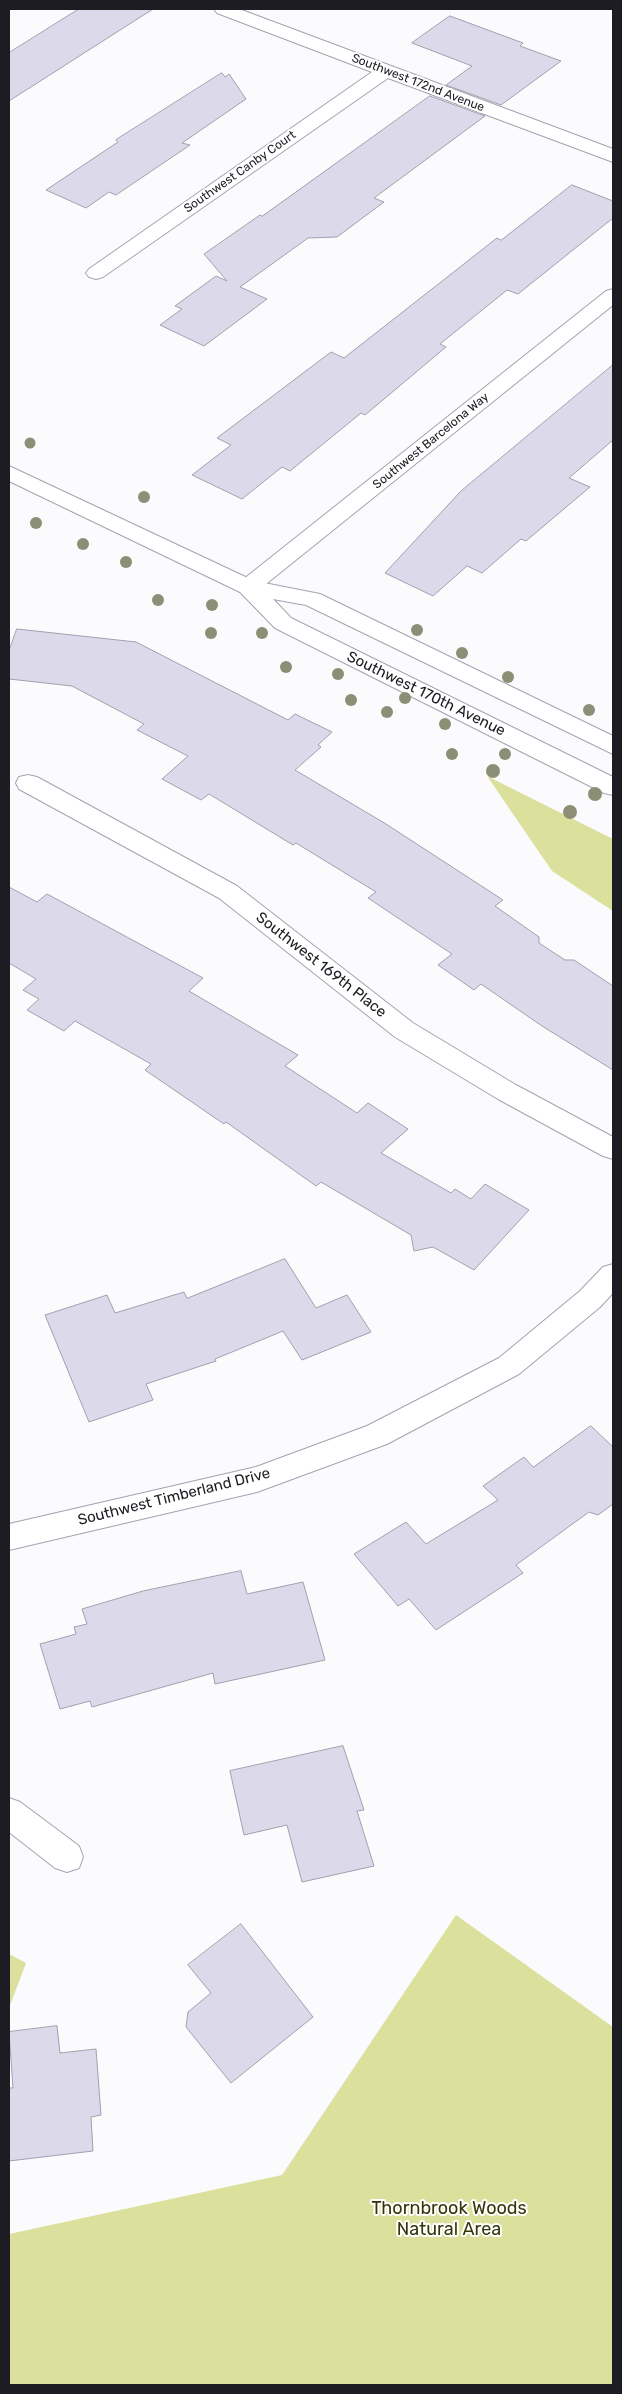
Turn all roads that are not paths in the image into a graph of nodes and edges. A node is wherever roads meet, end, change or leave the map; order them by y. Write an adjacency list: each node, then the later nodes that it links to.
1 (223, 9): 2 (street, Southwest 172nd Avenue)
2 (384, 71): 3 (street, Southwest 172nd Avenue); 4 (street, Southwest Canby Court)
3 (613, 156)
4 (96, 272)
5 (613, 295): 7 (street, Southwest Barcelona Way)
6 (9, 473): 7 (street, Southwest 170th Avenue)
7 (248, 587): 8 (street, Southwest 170th Avenue); 10 (street, Southwest 170th Avenue)
8 (613, 746)
9 (28, 783): 11 (street, Southwest 169th Place)
10 (613, 787)
11 (613, 1149)
12 (613, 1275): 13 (street, Southwest Timberland Drive)
13 (9, 1537)
14 (9, 1813): 15 (street)
15 (67, 1857)

